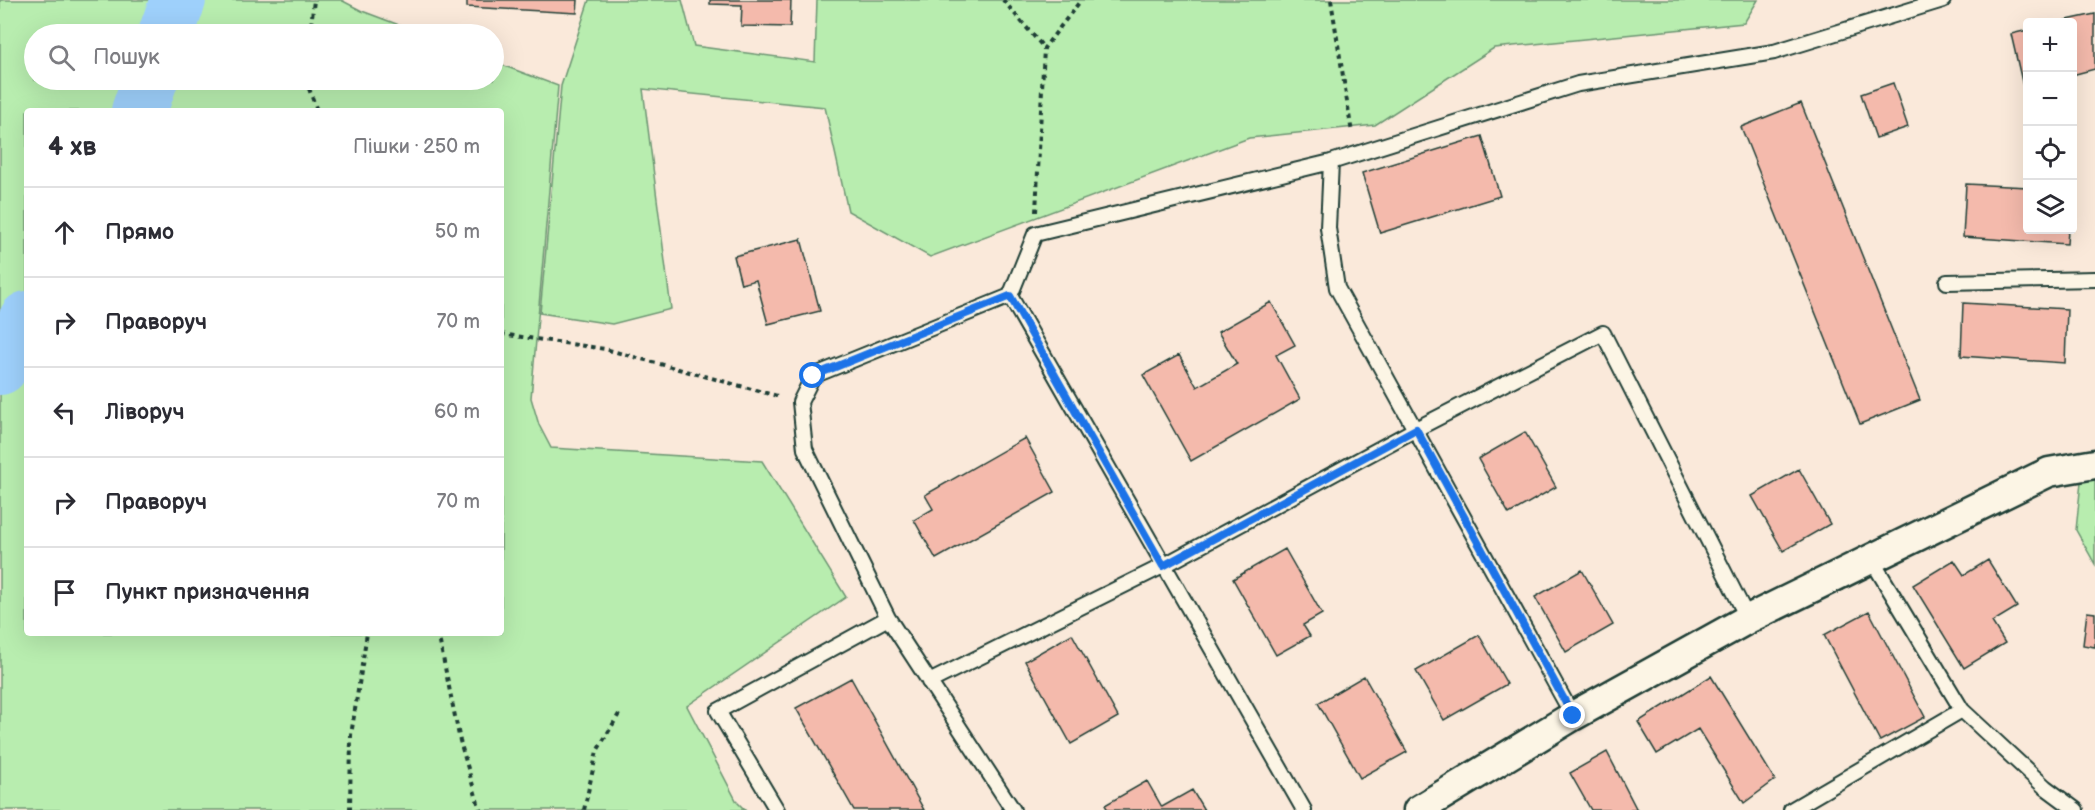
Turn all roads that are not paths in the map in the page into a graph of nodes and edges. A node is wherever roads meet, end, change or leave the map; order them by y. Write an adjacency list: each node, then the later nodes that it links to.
1 (1943, 0): 2 (lane)
2 (1331, 162): 5 (lane); 6 (lane)
3 (2095, 279): 4 (lane)
4 (1947, 282)
5 (1010, 296): 9 (lane); 10 (lane)
6 (1416, 429): 9 (lane); 11 (lane); 14 (lane)
7 (2095, 464): 8 (street)
8 (1870, 557): 11 (street); 13 (lane)
9 (1163, 566): 12 (lane); 17 (lane)
10 (888, 618): 12 (lane); 15 (lane)
11 (1748, 619): 14 (street)
12 (929, 682): 16 (lane)
13 (1962, 710): 19 (lane); 20 (lane)
14 (1573, 716): 18 (street)
15 (777, 810)
16 (1013, 810)
17 (1304, 810)
18 (1418, 810)
19 (1791, 810)
20 (2076, 810)

